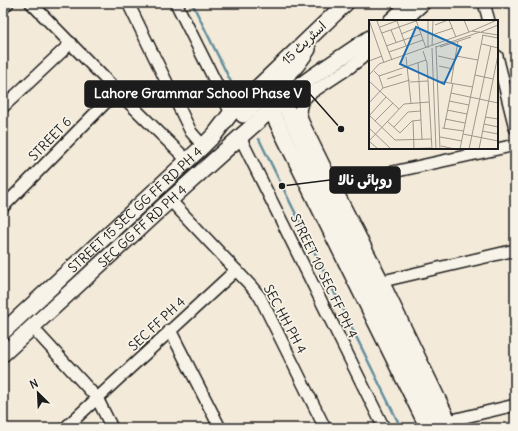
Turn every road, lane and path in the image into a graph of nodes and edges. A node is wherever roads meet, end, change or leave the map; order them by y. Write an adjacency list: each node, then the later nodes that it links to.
1 (8, 3): 9 (street)
2 (31, 3): 15 (street)
3 (128, 3): 28 (street)
4 (176, 3): 23 (street)
5 (346, 3): 13 (main road, اسٹریٹ 15)
6 (411, 3): 10 (main road)
7 (425, 3): 11 (street)
8 (484, 3): 12 (street)
9 (3, 8)
10 (392, 20)
11 (406, 20)
12 (488, 20)
13 (322, 27): 18 (main road, اسٹریٹ 15); 20 (main road)
14 (369, 39): 20 (main road, SEC GG FF RD PH 4)
15 (71, 43): 19 (street); 22 (street)
16 (369, 53): 32 (street)
17 (498, 59): 21 (street)
18 (262, 84): 23 (main road, STREET 15 SEC GG FF RD PH 4)
19 (117, 91): 31 (street); 34 (street, STREET 6)
20 (275, 103): 25 (main road); 26 (main road, SEC GG FF RD PH 4); 38 (main road); 45 (main road)
21 (512, 103): 24 (street)
22 (3, 107)
23 (231, 113): 25 (main road, STREET 15 SEC GG FF RD PH 4)
24 (515, 128)
25 (215, 134): 28 (main road, STREET 15 SEC GG FF RD PH 4)
26 (240, 137): 33 (main road, SEC GG FF RD PH 4); 50 (street, STREET 10 SEC FF PH 4)
27 (515, 145): 30 (street)
28 (203, 146): 31 (main road, STREET 15 SEC GG FF RD PH 4)
29 (497, 149): 32 (street)
30 (498, 149)
31 (188, 161): 41 (main road, STREET 15 SEC GG FF RD PH 4)
32 (334, 185): 37 (street)
33 (170, 200): 36 (street, SEC HH PH 4); 39 (main road, SEC GG FF RD PH 4)
34 (3, 207)
35 (515, 250): 37 (street)
36 (236, 270): 40 (street, SEC FF PH 4); 49 (street, SEC HH PH 4)
37 (383, 281): 38 (street)
38 (390, 308): 45 (main road)
39 (32, 327): 42 (main road, SEC GG FF RD PH 4); 43 (street)
40 (170, 330): 43 (street, SEC FF PH 4); 48 (street)
41 (3, 332)
42 (3, 354)
43 (97, 398): 46 (street, SEC FF PH 4); 47 (street)
44 (515, 405): 45 (street)
45 (440, 425)
46 (65, 428)
47 (112, 428)
48 (220, 428)
49 (325, 428)
50 (384, 428)

